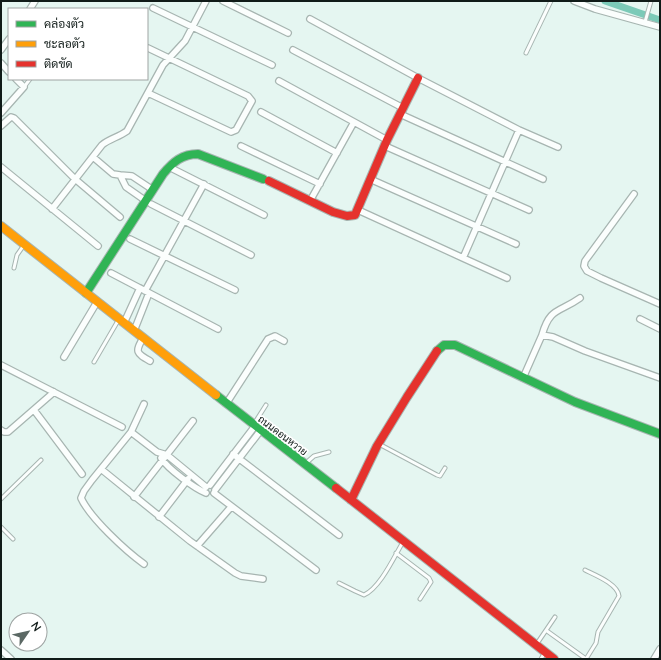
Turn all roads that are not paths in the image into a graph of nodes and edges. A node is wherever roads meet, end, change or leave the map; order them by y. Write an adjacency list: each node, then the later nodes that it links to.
1 (206, 1): 9 (street)
2 (223, 1): 11 (street)
3 (551, 1): 16 (lane)
4 (574, 1): 8 (street)
5 (651, 1): 8 (lane)
6 (153, 8): 9 (street)
7 (310, 19): 21 (street)
8 (646, 20): 10 (street)
9 (193, 27): 17 (street); 19 (street)
10 (660, 27)
11 (288, 33)
12 (8, 40): 14 (street)
13 (148, 48): 17 (street)
14 (1, 50)
15 (293, 50): 27 (street)
16 (526, 53)
17 (169, 59): 26 (street); 26 (street)
18 (1, 63): 20 (street)
19 (272, 65)
20 (8, 71)
21 (418, 78): 27 (street); 32 (street)
22 (17, 80): 25 (street)
23 (29, 80): 25 (lane)
24 (279, 81): 30 (street)
25 (24, 87): 29 (street)
26 (148, 93): 37 (street)
27 (402, 111): 33 (street); 38 (street)
28 (261, 112): 36 (street)
29 (1, 113)
30 (354, 122): 33 (street); 36 (street)
31 (1, 126): 42 (street)
32 (519, 130): 35 (street); 38 (street)
33 (386, 143): 43 (street); 48 (street)
34 (241, 146): 46 (street)
35 (558, 147)
36 (337, 153): 46 (street)
37 (93, 157): 41 (street); 42 (street)
38 (505, 162): 44 (street); 48 (street)
39 (1, 167): 52 (street)
40 (173, 169): 45 (street)
41 (120, 175): 47 (street); 51 (street)
42 (75, 179): 52 (street); 56 (street)
43 (370, 179): 53 (street); 59 (street)
44 (543, 179)
45 (204, 184): 55 (street); 57 (street)
46 (320, 184): 50 (street)
47 (153, 190): 50 (street); 51 (street)
48 (491, 194): 54 (street); 59 (street)
49 (634, 194): 75 (street)
50 (310, 201): 53 (street)
51 (148, 203): 57 (street); 72 (street)
52 (52, 209): 63 (street)
53 (358, 210): 66 (street)
54 (529, 210)
55 (264, 215)
56 (120, 217)
57 (183, 220): 64 (street); 65 (street)
58 (1, 226): 62 (street, ถนนดอนหวาย)
59 (477, 226): 61 (street); 66 (street)
60 (130, 239): 65 (street)
61 (516, 244)
62 (24, 245): 67 (lane); 72 (street, ถนนดอนหวาย)
63 (98, 246)
64 (251, 255)
65 (164, 256): 70 (street); 71 (street)
66 (463, 258): 69 (street)
67 (14, 268)
68 (111, 273): 71 (street)
69 (507, 278)
70 (235, 290)
71 (145, 291): 77 (street); 78 (street); 80 (street)
72 (86, 293): 74 (street, ถนนดอนหวาย)
73 (580, 298): 81 (street)
74 (97, 302): 77 (street, ถนนดอนหวาย); 84 (street)
75 (660, 304)
76 (640, 319): 79 (street)
77 (122, 321): 80 (street, ถนนดอนหวาย); 86 (lane)
78 (218, 329)
79 (660, 329)
80 (134, 331): 82 (street, ถนนดอนหวาย)
81 (542, 335): 88 (street); 89 (street)
82 (143, 338): 85 (street); 92 (street, ถนนดอนหวาย)
83 (284, 341): 92 (street)
84 (64, 357)
85 (150, 361)
86 (94, 362)
87 (1, 365): 90 (street)
88 (523, 378): 100 (street); 101 (street)
89 (660, 378)
90 (54, 392): 94 (street); 96 (street)
91 (144, 404): 99 (street)
92 (226, 404): 97 (street, ถนนดอนหวาย)
93 (266, 405): 97 (lane)
94 (34, 410): 98 (street); 112 (street)
95 (193, 421): 105 (street)
96 (122, 427)
97 (257, 427): 104 (street); 106 (street); 109 (street, ถนนดอนหวาย)
98 (1, 430)
99 (131, 432): 102 (street); 111 (street)
100 (660, 434)
101 (379, 444): 110 (lane); 118 (street)
102 (157, 452): 105 (street); 108 (street)
103 (329, 452): 109 (lane)
104 (234, 454): 106 (street); 115 (street)
105 (167, 456): 108 (street); 113 (street)
106 (239, 459): 115 (street); 122 (street)
107 (41, 460): 117 (lane)
108 (163, 461): 114 (street); 116 (street)
109 (305, 464): 118 (street, ถนนดอนหวาย)
110 (445, 468)
111 (101, 470): 116 (street); 127 (street)
112 (82, 474)
113 (191, 475): 114 (street); 115 (street)
114 (186, 481): 115 (street); 120 (street)
115 (210, 490): 119 (street)
116 (134, 497): 120 (street)
117 (1, 499)
118 (351, 500): 124 (street, ถนนดอนหวาย)
119 (231, 507): 125 (street); 128 (street)
120 (159, 517): 125 (street)
121 (1, 527): 123 (lane)
122 (339, 535)
123 (13, 539)
124 (403, 542): 126 (lane); 135 (street, ถนนดอนหวาย)
125 (197, 546): 130 (street)
126 (396, 553): 131 (lane); 132 (lane)
127 (144, 564)
128 (316, 570)
129 (585, 570): 141 (lane)
130 (263, 579)
131 (339, 583)
132 (420, 599)
133 (555, 617): 134 (lane)
134 (547, 631): 135 (lane); 141 (lane)
135 (536, 645): 138 (street, ถนนดอนหวาย)
136 (660, 649): 142 (street)
137 (1, 650): 139 (street)
138 (543, 656): 140 (street, ถนนดอนหวาย)
139 (11, 659)
140 (554, 659)
141 (586, 659)
142 (654, 659)

